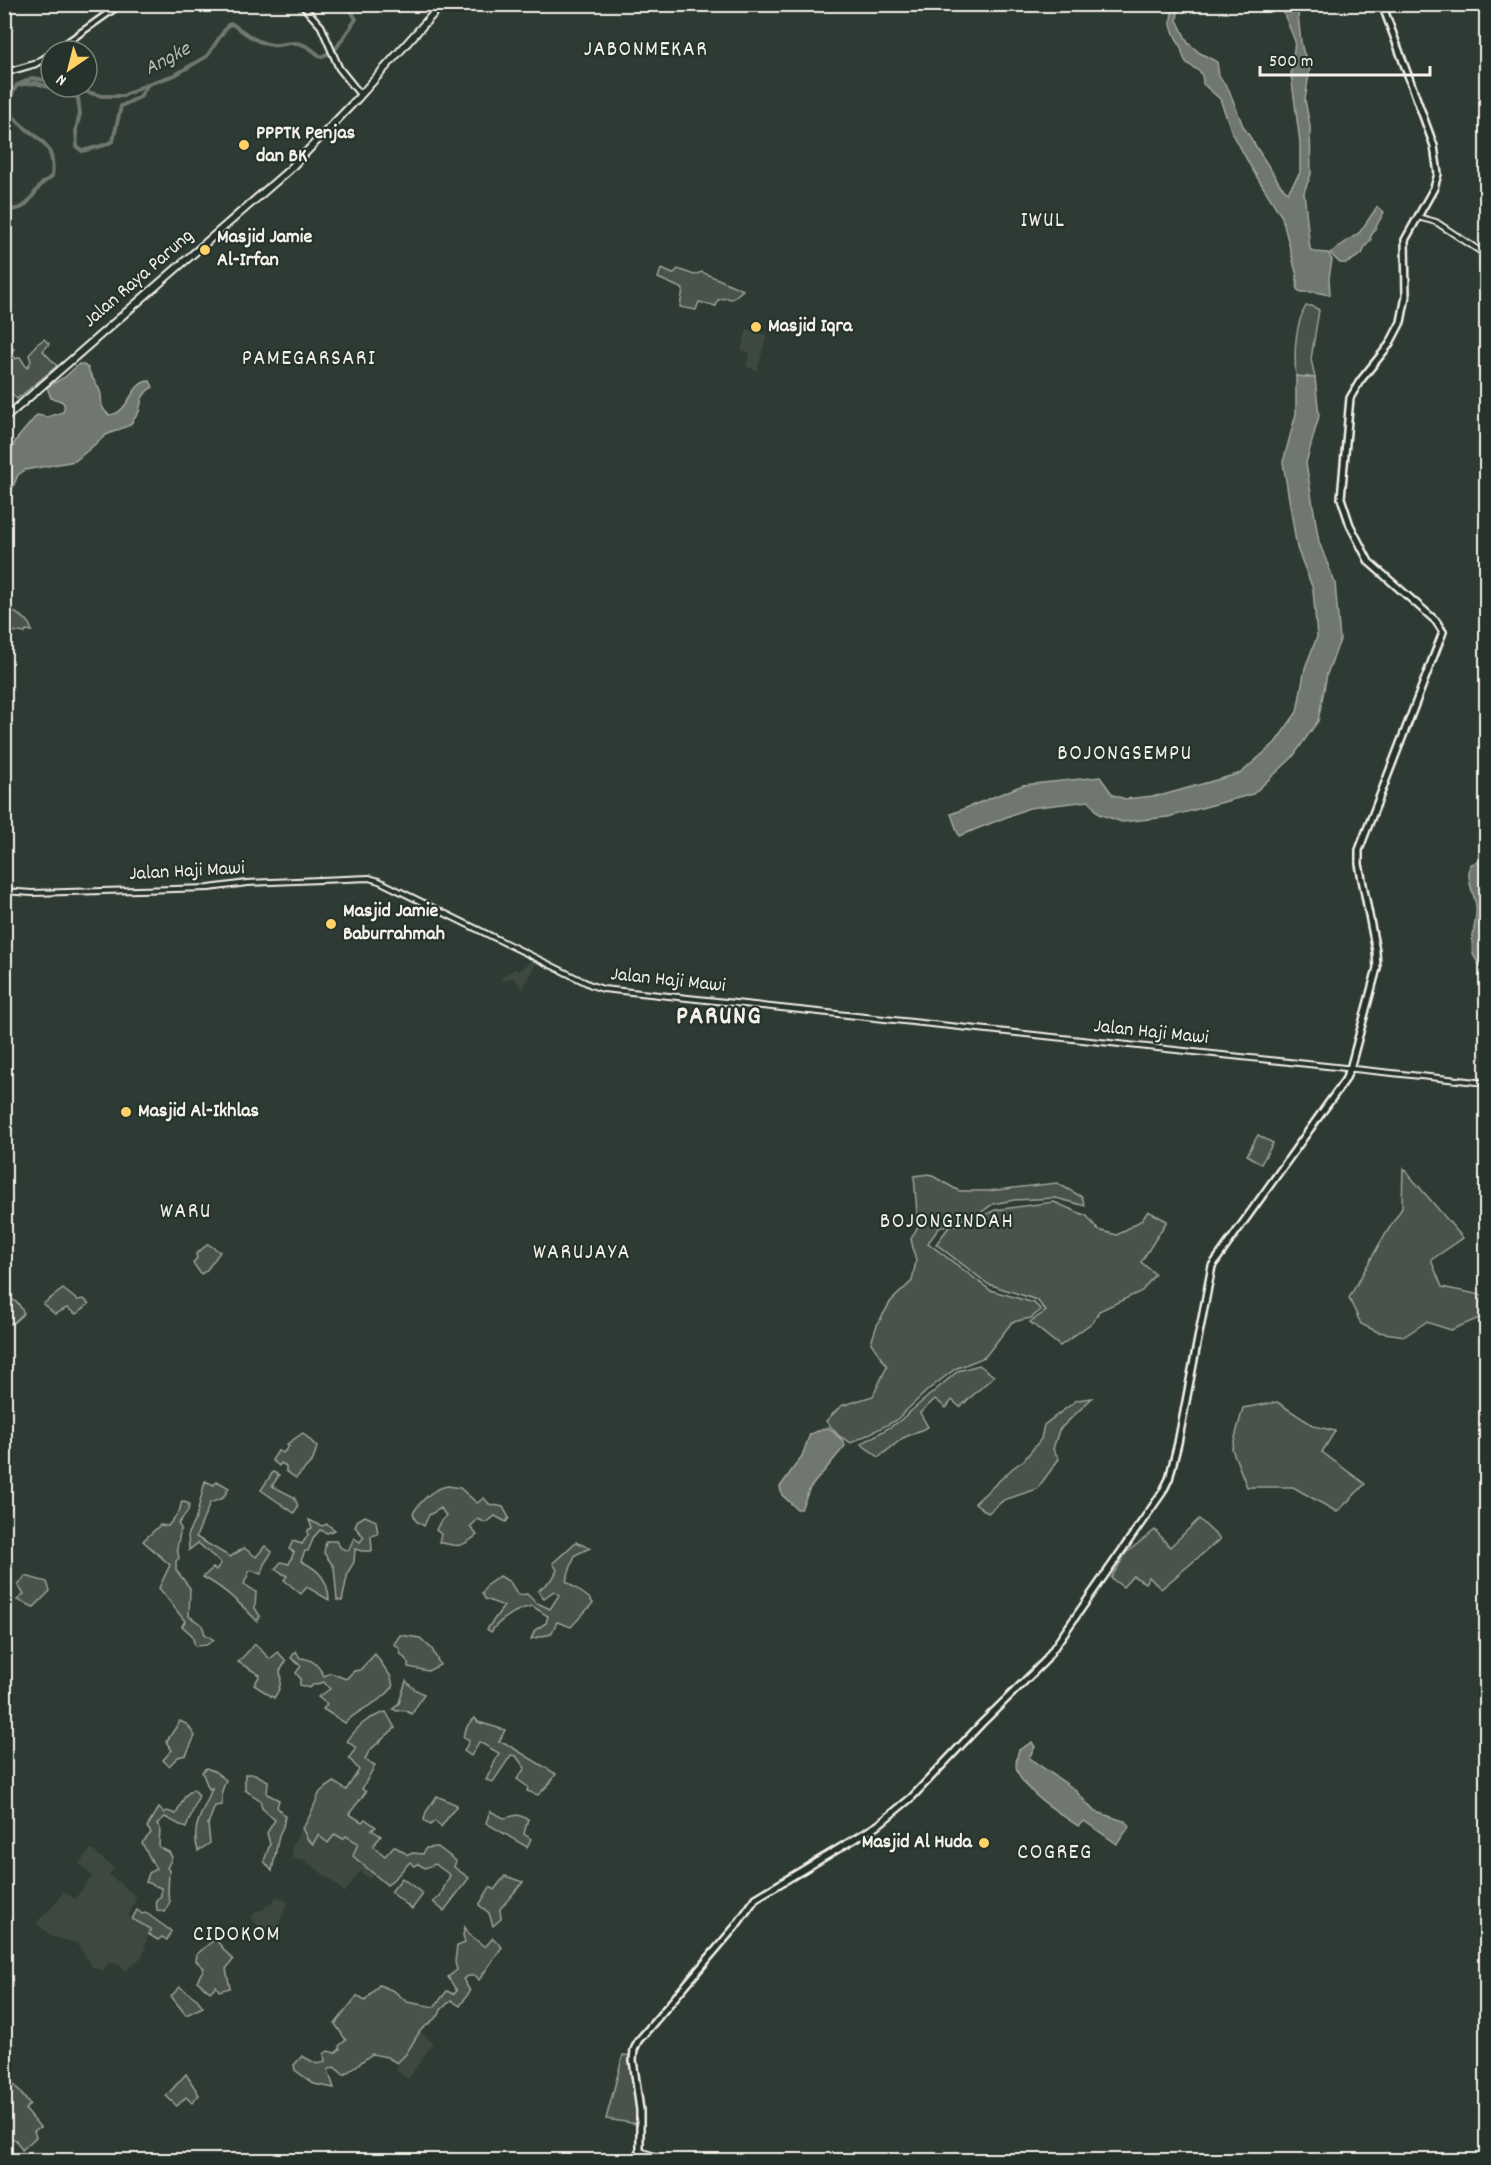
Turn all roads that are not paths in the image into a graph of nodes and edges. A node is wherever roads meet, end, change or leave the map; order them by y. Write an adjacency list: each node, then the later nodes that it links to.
1 (121, 4): 7 (main road)
2 (225, 4): 3 (main road)
3 (234, 4)
4 (301, 4): 10 (main road)
5 (441, 4): 10 (highway, Jalan Raya Parung); 11 (highway, Jalan Raya Parung)
6 (1382, 4): 12 (main road)
7 (72, 39)
8 (39, 62): 9 (main road)
9 (4, 73)
10 (359, 93): 11 (highway, Jalan Raya Parung)
11 (325, 131): 14 (highway, Jalan Raya Parung)
12 (1418, 217): 13 (street); 16 (main road)
13 (1486, 255)
14 (4, 417)
15 (4, 891): 16 (street, Jalan Haji Mawi)
16 (1350, 1069): 17 (street, Jalan Haji Mawi); 18 (main road)
17 (1486, 1083)
18 (640, 2151): 19 (main road); 20 (street)
19 (640, 2160)
20 (667, 2160)

